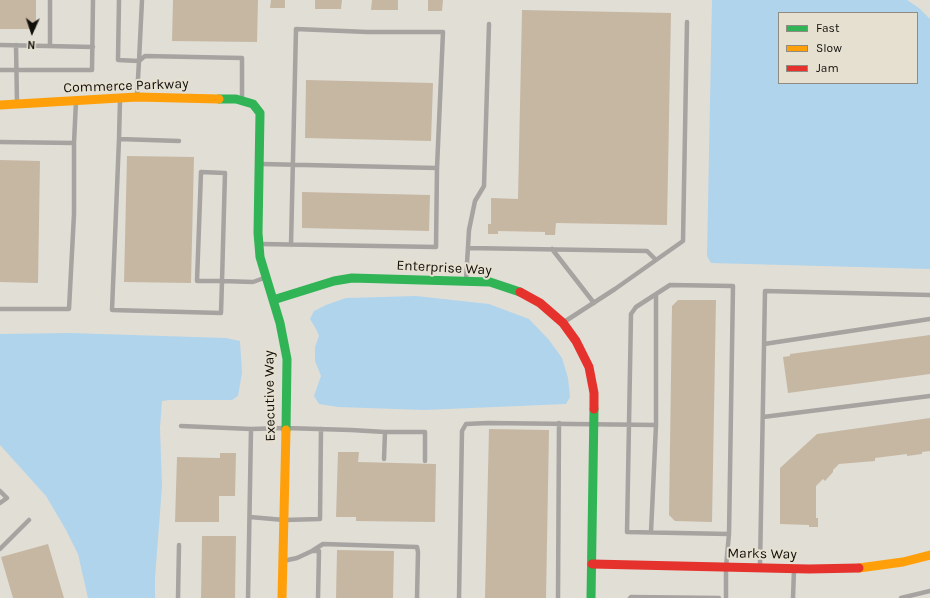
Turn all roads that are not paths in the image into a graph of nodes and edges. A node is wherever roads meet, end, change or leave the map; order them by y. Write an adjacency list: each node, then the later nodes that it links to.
1 (50, 0): 9 (lane)
2 (93, 0): 10 (lane)
3 (119, 0): 11 (lane)
4 (142, 0): 11 (lane)
5 (687, 22): 32 (lane)
6 (489, 24): 30 (lane)
7 (0, 45): 8 (lane)
8 (16, 45): 9 (lane); 13 (lane)
9 (50, 45): 10 (lane)
10 (93, 46): 13 (lane)
11 (138, 61): 15 (lane); 16 (lane)
12 (0, 70): 13 (lane)
13 (15, 70): 20 (lane)
14 (120, 98): 15 (street, Commerce Parkway); 17 (street, Commerce Parkway); 21 (lane)
15 (137, 98): 16 (street, Commerce Parkway)
16 (242, 100): 18 (street, Commerce Parkway)
17 (76, 101): 20 (street, Commerce Parkway); 24 (lane)
18 (253, 104): 25 (street, Executive Way)
19 (0, 105): 20 (street, Commerce Parkway)
20 (17, 105)
21 (119, 139): 22 (lane); 35 (lane)
22 (179, 141)
23 (0, 142): 24 (lane)
24 (74, 143): 40 (lane)
25 (259, 164): 26 (lane); 28 (street, Executive Way)
26 (292, 164): 27 (lane); 27 (lane); 29 (lane)
27 (437, 168): 29 (lane)
28 (259, 244): 29 (lane); 33 (street, Executive Way)
29 (291, 245)
30 (468, 248): 31 (lane); 34 (lane)
31 (552, 249): 32 (lane); 39 (lane)
32 (656, 260): 39 (lane)
33 (266, 278): 35 (lane); 38 (street, Executive Way)
34 (466, 280): 38 (street, Enterprise Way); 42 (street, Enterprise Way)
35 (222, 281): 35 (lane)
36 (656, 294): 48 (lane); 49 (lane); 63 (lane)
37 (930, 295): 43 (lane)
38 (273, 300): 51 (street, Executive Way)
39 (594, 303): 42 (lane)
40 (0, 309)
41 (930, 319): 43 (lane)
42 (563, 323): 47 (street, Enterprise Way)
43 (764, 344): 45 (lane)
44 (930, 396): 45 (lane)
45 (763, 417): 71 (lane)
46 (559, 423): 47 (lane); 80 (lane); 81 (lane)
47 (594, 424): 48 (lane); 69 (street, Enterprise Way)
48 (630, 425): 49 (lane); 62 (lane)
49 (656, 425): 62 (lane)
50 (181, 426): 52 (lane)
51 (285, 428): 52 (lane); 53 (lane); 61 (street, Executive Way)
52 (251, 429): 59 (lane)
53 (321, 429): 54 (lane); 61 (lane)
54 (385, 432): 55 (lane); 56 (lane)
55 (384, 459)
56 (425, 461)
57 (0, 491): 58 (lane)
58 (0, 504)
59 (250, 517): 61 (lane); 76 (lane)
60 (29, 520): 65 (lane)
61 (284, 520): 68 (street, Executive Way)
62 (652, 532): 63 (lane)
63 (729, 534): 70 (lane)
64 (179, 545): 75 (lane)
65 (0, 549)
66 (312, 551): 68 (lane); 78 (lane); 79 (lane)
67 (930, 556): 72 (street, Marks Way)
68 (283, 561): 77 (street, Executive Way)
69 (592, 564): 70 (street, Marks Way); 82 (street, Enterprise Way)
70 (726, 567): 71 (street, Marks Way); 85 (lane)
71 (760, 568): 72 (street, Marks Way)
72 (794, 569): 86 (lane)
73 (930, 591): 87 (lane)
74 (647, 597): 83 (lane); 84 (lane)
75 (178, 598)
76 (248, 598)
77 (282, 598)
78 (318, 598)
79 (417, 598)
80 (459, 598)
81 (558, 598)
82 (591, 598)
83 (630, 598)
84 (719, 598)
85 (726, 598)
86 (793, 598)
87 (901, 598)

